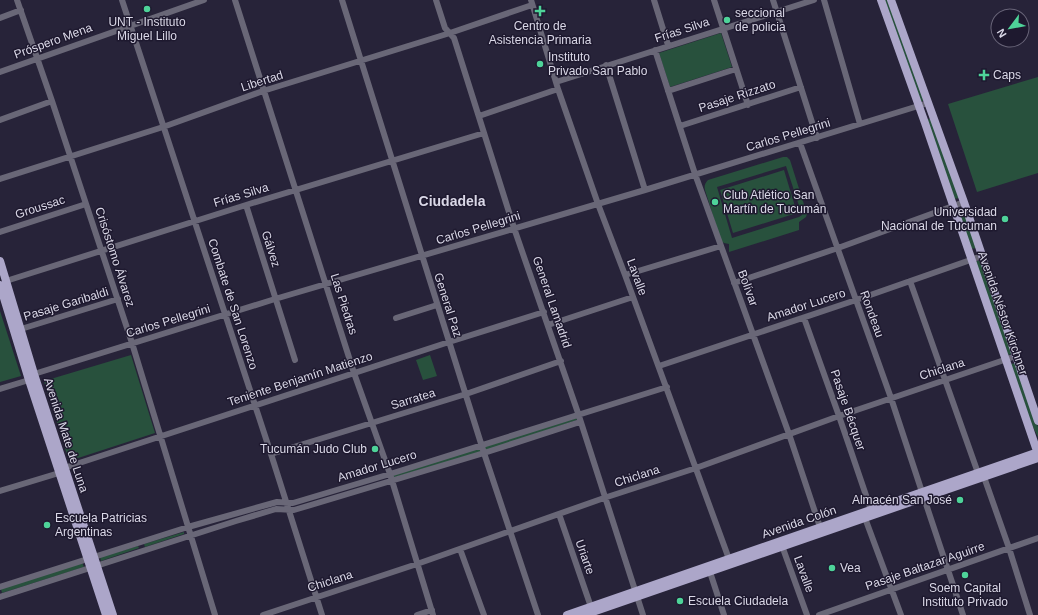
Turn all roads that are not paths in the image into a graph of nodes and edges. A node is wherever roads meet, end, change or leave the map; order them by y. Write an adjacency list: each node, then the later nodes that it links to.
1 (17, 0): 15 (street, Crisóstomo Álvarez)
2 (122, 0): 18 (street, Combate de San Lorenzo)
3 (204, 0): 18 (street, Próspero Mena)
4 (235, 0): 31 (street, Las Piedras)
5 (342, 0): 24 (street, General Paz)
6 (436, 0): 20 (street, General Lamadrid)
7 (654, 0): 21 (street)
8 (714, 0): 19 (street)
9 (773, 0): 16 (street)
10 (814, 0): 16 (street, Frías Silva)
11 (824, 0): 39 (street)
12 (881, 0): 36 (main road, Avenida Néstor Kirchner)
13 (891, 0): 34 (main road, Avenida Néstor Kirchner)
14 (532, 3): 20 (street, Libertad); 28 (street, Lavalle)
15 (21, 10): 17 (street); 23 (street, Crisóstomo Álvarez)
16 (777, 11): 19 (street, Frías Silva); 29 (street)
17 (0, 18)
18 (130, 25): 23 (street, Próspero Mena); 41 (street, Combate de San Lorenzo)
19 (723, 28): 21 (street, Frías Silva); 26 (street)
20 (450, 33): 24 (street, Libertad); 37 (street, General Lamadrid)
21 (668, 45): 22 (street, Frías Silva)
22 (655, 50): 25 (street, Frías Silva); 32 (street, Bolívar)
23 (38, 58): 27 (street, Próspero Mena); 33 (street, Crisóstomo Álvarez)
24 (362, 61): 31 (street, Libertad); 46 (street, General Paz)
25 (606, 65): 28 (street, Frías Silva); 50 (street)
26 (736, 69): 32 (street); 35 (street)
27 (0, 72)
28 (556, 82): 30 (street, Lavalle)
29 (801, 87): 35 (street, Pasaje Rizzato); 43 (street)
30 (558, 89): 37 (street); 53 (street, Lavalle)
31 (264, 91): 41 (street, Libertad); 49 (street, Las Piedras)
32 (668, 91): 40 (street, Bolívar)
33 (52, 101): 38 (street); 45 (street, Crisóstomo Álvarez)
34 (928, 103): 36 (street, Carlos Pellegrini); 51 (main road, Avenida Néstor Kirchner)
35 (748, 105): 40 (street, Pasaje Rizzato)
36 (919, 106): 39 (street, Carlos Pellegrini); 55 (main road, Avenida Néstor Kirchner)
37 (479, 116): 42 (street, General Lamadrid)
38 (0, 120)
39 (860, 124): 43 (street, Carlos Pellegrini)
40 (680, 126): 47 (street, Bolívar)
41 (163, 127): 45 (street, Libertad); 56 (street, Combate de San Lorenzo)
42 (484, 133): 46 (street, Frías Silva); 57 (street, General Lamadrid)
43 (817, 138): 44 (street, Carlos Pellegrini)
44 (800, 143): 47 (street, Carlos Pellegrini); 60 (street, Rondeau)
45 (70, 156): 48 (street, Libertad); 52 (street, Crisóstomo Álvarez)
46 (392, 160): 49 (street, Frías Silva); 62 (street, General Paz)
47 (695, 174): 50 (street, Carlos Pellegrini); 59 (street, Bolívar)
48 (0, 179)
49 (296, 190): 54 (street, Frías Silva); 69 (street, Las Piedras)
50 (646, 190): 53 (street, Carlos Pellegrini)
51 (964, 202): 55 (street); 63 (main road, Avenida Néstor Kirchner)
52 (86, 204): 58 (street, Groussac); 61 (street, Crisóstomo Álvarez)
53 (598, 204): 57 (street, Carlos Pellegrini); 66 (street, Lavalle)
54 (246, 205): 56 (street, Frías Silva); 73 (street, Gálvez)
55 (954, 206): 60 (street); 64 (main road, Avenida Néstor Kirchner)
56 (194, 221): 61 (street, Frías Silva); 77 (street, Combate de San Lorenzo)
57 (514, 228): 62 (street, Carlos Pellegrini); 76 (street, General Lamadrid)
58 (0, 232)
59 (721, 246): 66 (street); 70 (street, Bolívar)
60 (838, 248): 70 (street); 74 (street, Rondeau)
61 (102, 251): 68 (street, Frías Silva); 72 (street, Crisóstomo Álvarez)
62 (421, 256): 69 (street, Carlos Pellegrini); 75 (street, General Paz)
63 (982, 256): 64 (street, Amador Lucero); 85 (main road, Avenida Néstor Kirchner)
64 (971, 260): 67 (street, Amador Lucero); 86 (main road, Avenida Néstor Kirchner)
65 (0, 261): 68 (main road, Avenida Mate de Luna)
66 (626, 275): 71 (street, Lavalle)
67 (910, 281): 74 (street, Amador Lucero); 92 (street)
68 (3, 283): 81 (main road, Avenida Mate de Luna); 91 (main road, Avenida Mate de Luna)
69 (326, 284): 73 (street, Carlos Pellegrini); 90 (street, Las Piedras)
70 (734, 284): 82 (street, Bolívar)
71 (633, 297): 80 (street); 89 (street, Lavalle)
72 (118, 299): 81 (street, Pasaje Garibaldi); 84 (street, Crisóstomo Álvarez)
73 (275, 299): 77 (street, Carlos Pellegrini); 87 (street, Gálvez)
74 (856, 300): 79 (street, Amador Lucero); 96 (street, Rondeau)
75 (437, 305): 78 (street); 83 (street, General Paz)
76 (544, 312): 80 (street, General Lamadrid); 83 (street, Teniente Benjamín Matienzo)
77 (226, 315): 84 (street, Carlos Pellegrini); 97 (street, Combate de San Lorenzo)
78 (396, 318)
79 (804, 318): 82 (street, Amador Lucero); 98 (street, Pasaje Bécquer)
80 (548, 325): 88 (street, General Lamadrid)
81 (21, 329): 91 (main road, Avenida Mate de Luna)
82 (753, 334): 89 (street, Amador Lucero); 102 (street, Bolívar)
83 (449, 342): 90 (street, Teniente Benjamín Matienzo); 95 (street, General Paz)
84 (132, 344): 91 (street, Carlos Pellegrini); 103 (street, Crisóstomo Álvarez)
85 (1016, 356): 86 (street, Chiclana); 100 (main road, Avenida Néstor Kirchner)
86 (1007, 359): 92 (street, Chiclana); 106 (main road, Avenida Néstor Kirchner)
87 (295, 360)
88 (561, 361): 95 (street, Sarratea); 99 (street, General Lamadrid)
89 (659, 366): 93 (street, Lavalle)
90 (354, 373): 97 (street, Teniente Benjamín Matienzo); 101 (street, Las Piedras)
91 (32, 377): 94 (street, Carlos Pellegrini); 110 (main road, Avenida Mate de Luna)
92 (946, 379): 96 (street, Chiclana); 112 (street)
93 (667, 387): 99 (street, Amador Lucero); 109 (street, Lavalle)
94 (0, 389)
95 (466, 394): 101 (street, Sarratea); 104 (street, General Paz)
96 (891, 398): 98 (street, Chiclana); 115 (street, Rondeau)
97 (255, 405): 103 (street, Teniente Benjamín Matienzo); 107 (street, Combate de San Lorenzo)
98 (840, 416): 102 (street, Chiclana); 118 (street, Pasaje Bécquer)
99 (579, 418): 104 (street, Amador Lucero); 105 (street, Amador Lucero); 116 (street, General Lamadrid)
100 (1038, 421)
101 (372, 423): 107 (street, Sarratea); 111 (street, Las Piedras)
102 (789, 434): 109 (street, Chiclana); 125 (street, Bolívar)
103 (161, 436): 110 (street, Teniente Benjamín Matienzo); 124 (street, Crisóstomo Álvarez)
104 (481, 445): 105 (street, General Paz); 111 (street, Amador Lucero)
105 (484, 453): 113 (street, Amador Lucero); 126 (street, General Paz)
106 (1038, 453): 112 (main road, Avenida Colón)
107 (271, 454): 117 (street, Combate de San Lorenzo)
108 (1038, 458): 112 (main road, Avenida Colón)
109 (696, 468): 116 (street, Chiclana); 135 (street, Lavalle)
110 (62, 470): 114 (street, Teniente Benjamín Matienzo); 134 (main road, Avenida Mate de Luna)
111 (390, 474): 113 (street, Las Piedras); 117 (street, Amador Lucero)
112 (981, 475): 115 (main road, Avenida Colón); 131 (street)
113 (391, 481): 119 (street, Amador Lucero); 136 (street, Las Piedras)
114 (0, 491)
115 (923, 495): 118 (main road, Avenida Colón); 122 (main road, Avenida Colón); 138 (street, Rondeau)
116 (604, 498): 121 (street, Chiclana); 144 (street, General Lamadrid)
117 (287, 503): 119 (street, Combate de San Lorenzo); 120 (street, Amador Lucero)
118 (870, 510): 125 (main road, Avenida Colón)
119 (289, 511): 123 (street, Amador Lucero); 145 (street, Combate de San Lorenzo)
120 (234, 514): 123 (street); 124 (street, Amador Lucero)
121 (559, 514): 126 (street, Chiclana); 147 (street, Uriarte)
122 (865, 518): 125 (main road, Avenida Colón); 143 (street)
123 (236, 521): 127 (street, Amador Lucero)
124 (188, 527): 127 (street, Crisóstomo Álvarez); 129 (street, Amador Lucero)
125 (821, 530): 130 (main road, Avenida Colón)
126 (509, 532): 132 (street, Chiclana); 156 (street, General Paz)
127 (190, 535): 133 (street, Amador Lucero); 151 (street, Crisóstomo Álvarez)
128 (1038, 538): 131 (street, Pasaje Baltazar Aguirre)
129 (140, 541): 133 (street); 134 (street, Amador Lucero)
130 (781, 544): 135 (main road, Avenida Colón); 140 (main road, Avenida Colón); 161 (street, Lavalle)
131 (1009, 548): 138 (street, Pasaje Baltazar Aguirre); 165 (street)
132 (460, 549): 136 (street, Chiclana); 155 (street)
133 (143, 550): 137 (street, Amador Lucero)
134 (90, 557): 137 (main road, Avenida Mate de Luna); 139 (street, Amador Lucero)
135 (729, 559): 144 (main road, Avenida Colón)
136 (417, 564): 145 (street, Chiclana); 148 (street, Las Piedras)
137 (93, 566): 141 (street, Amador Lucero); 149 (main road, Avenida Mate de Luna); 150 (main road, Avenida Mate de Luna)
138 (948, 570): 143 (street, Pasaje Baltazar Aguirre); 164 (street, Rondeau)
139 (43, 572): 141 (street); 142 (street, Amador Lucero)
140 (710, 572): 144 (main road, Avenida Colón); 160 (street)
141 (46, 582): 146 (street, Amador Lucero)
142 (0, 587)
143 (892, 589): 162 (street, Pasaje Baltazar Aguirre); 163 (street)
144 (636, 594): 147 (main road, Avenida Colón); 158 (main road, Avenida Colón); 159 (street, General Lamadrid)
145 (316, 596): 152 (street, Chiclana); 153 (street, Combate de San Lorenzo)
146 (0, 597)
147 (591, 607): 157 (main road, Avenida Colón)
148 (432, 613): 154 (street)
149 (106, 615)
150 (113, 615)
151 (215, 615)
152 (263, 615)
153 (322, 615)
154 (417, 615)
155 (484, 615)
156 (538, 615)
157 (567, 615)
158 (584, 615)
159 (643, 615)
160 (724, 615)
161 (807, 615)
162 (819, 615)
163 (901, 615)
164 (963, 615)
165 (1030, 615)

